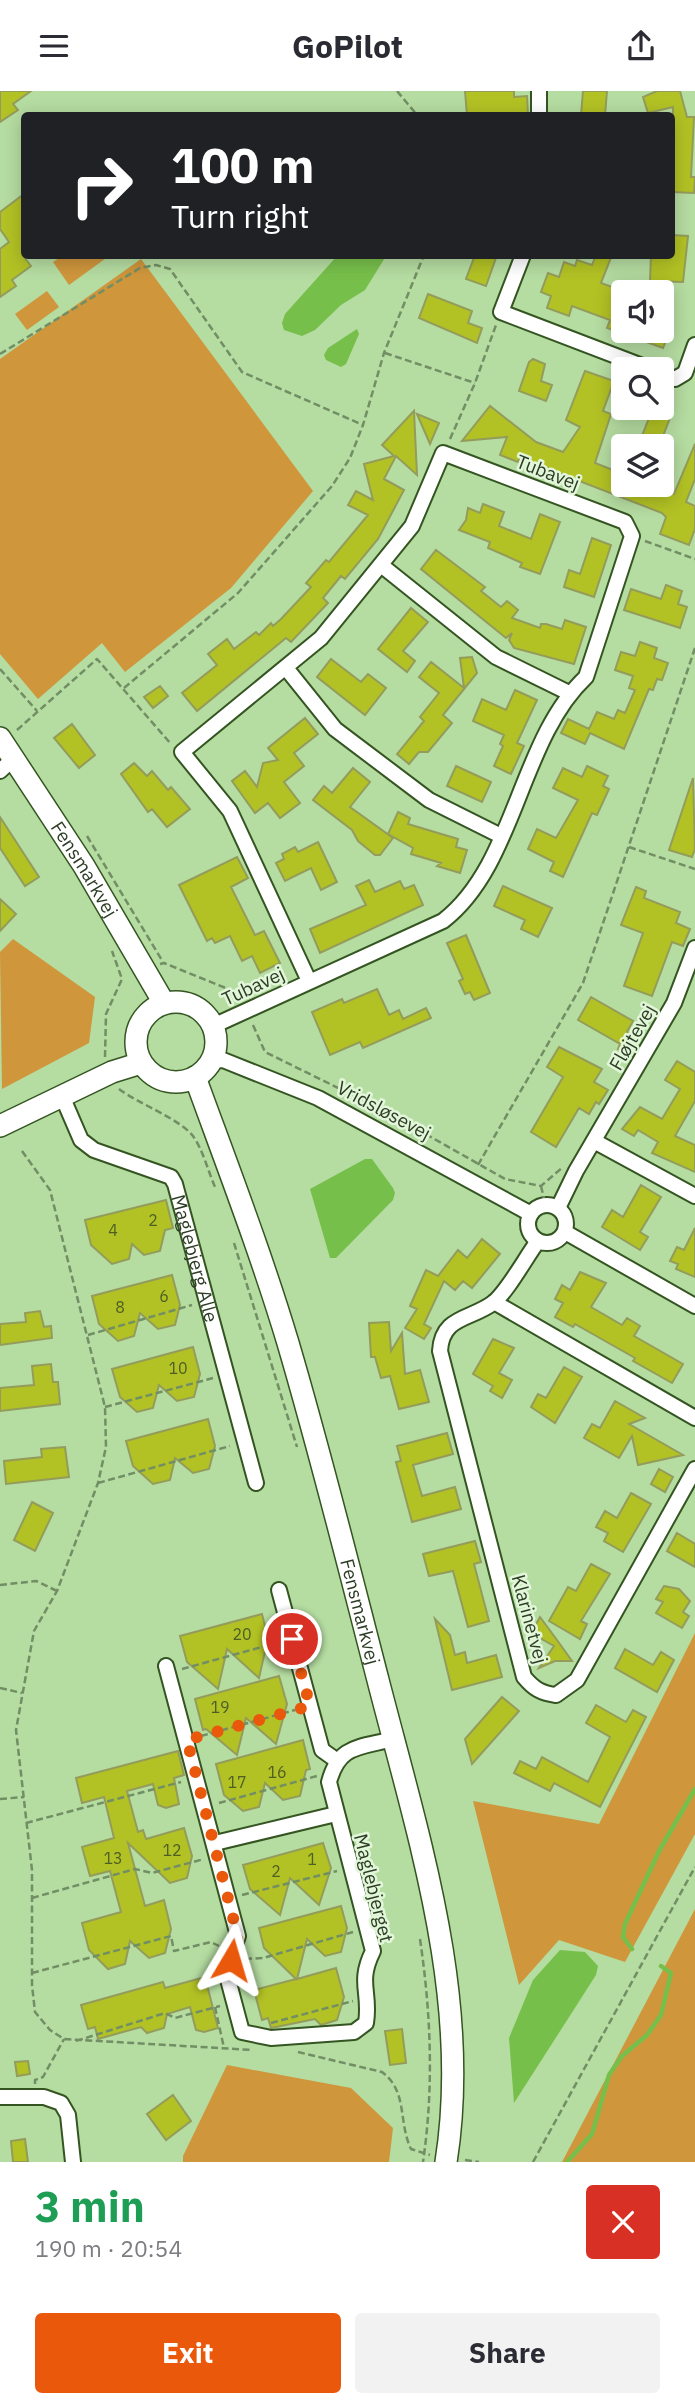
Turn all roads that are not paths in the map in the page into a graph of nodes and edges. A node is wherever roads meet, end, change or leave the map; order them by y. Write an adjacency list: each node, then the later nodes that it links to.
1 (539, 91): 2 (street)
2 (539, 112)
3 (521, 259): 5 (street)
4 (695, 345): 6 (street)
5 (619, 357)
6 (674, 379)
7 (381, 565): 8 (street); 9 (street); 9 (street, Tubavej)
8 (286, 668): 12 (street); 14 (street, Tubavej)
9 (569, 692): 12 (street, Tubavej)
10 (7, 735): 11 (street, Fensmarkvej)
11 (7, 764): 15 (street, Fensmarkvej)
12 (501, 836): 14 (street, Tubavej)
13 (695, 948): 22 (street, Fløjtevej)
14 (309, 981): 16 (street, Tubavej)
15 (164, 1003): 16 (street); 18 (street)
16 (212, 1026): 17 (street)
17 (211, 1061): 19 (street); 25 (street, Vridsløsevej)
18 (141, 1063): 19 (street); 20 (street)
19 (195, 1077): 35 (street, Fensmarkvej)
20 (62, 1096): 21 (street); 32 (street, Maglebjerg Alle)
21 (0, 1126)
22 (594, 1141): 23 (street); 24 (street, Fløjtevej)
23 (695, 1196)
24 (552, 1206): 25 (street); 26 (street)
25 (531, 1213): 27 (street)
26 (565, 1232): 27 (street); 29 (street)
27 (538, 1241): 28 (street, Klarinetvej)
28 (494, 1302): 30 (street); 31 (street, Klarinetvej)
29 (695, 1306)
30 (695, 1418)
31 (695, 1469)
32 (256, 1483)
33 (279, 1590): 36 (street, Maglebjerget)
34 (167, 1669): 38 (street, Maglebjerget)
35 (393, 1739): 36 (street); 40 (street, Fensmarkvej)
36 (334, 1766): 37 (street, Maglebjerget)
37 (336, 1814): 38 (street, Maglebjerget); 38 (street, Maglebjerget)
38 (216, 1849)
39 (0, 2097): 41 (street)
40 (446, 2160)
41 (73, 2162)

